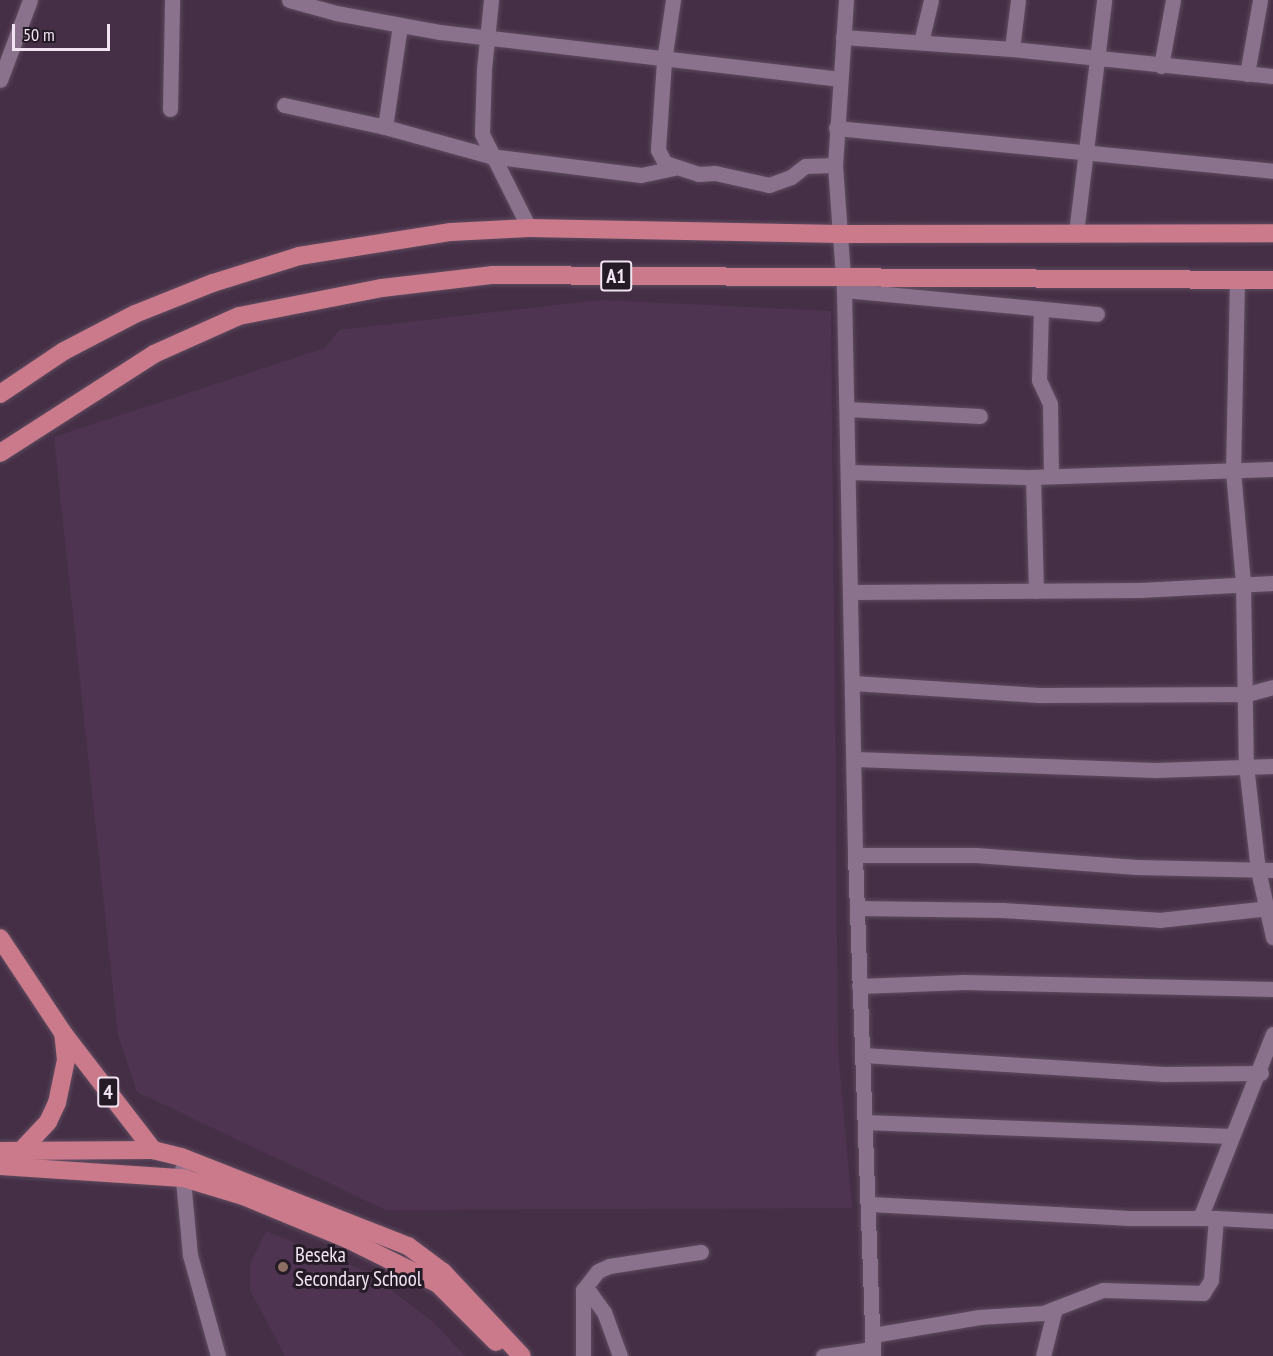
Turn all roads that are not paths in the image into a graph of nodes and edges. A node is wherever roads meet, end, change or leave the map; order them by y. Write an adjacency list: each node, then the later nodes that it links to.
1 (30, 0): 22 (street)
2 (172, 0): 25 (street)
3 (289, 0): 12 (street)
4 (491, 0): 13 (street)
5 (674, 0): 18 (street)
6 (846, 0): 14 (street)
7 (931, 0): 15 (street)
8 (1018, 0): 16 (street)
9 (1104, 0): 17 (street)
10 (1173, 0): 19 (street)
11 (1260, 0): 20 (street)
12 (400, 26): 13 (street); 26 (street)
13 (489, 35): 18 (street); 29 (street)
14 (843, 38): 15 (street); 23 (street)
15 (921, 42): 16 (street)
16 (1012, 50): 17 (street)
17 (1095, 59): 19 (street); 28 (street)
18 (664, 61): 23 (street); 31 (street)
19 (1161, 66): 20 (street)
20 (1247, 74): 21 (street)
21 (1273, 76)
22 (0, 80)
23 (839, 80): 27 (street)
24 (284, 105): 26 (street)
25 (170, 109)
26 (385, 127): 29 (street)
27 (836, 128): 28 (street); 30 (street)
28 (1083, 152): 32 (street); 34 (street)
29 (490, 156): 31 (street); 33 (street)
30 (835, 165): 31 (street); 36 (street)
31 (675, 168)
32 (1273, 171)
33 (529, 228): 36 (main road, A1); 42 (main road, A1)
34 (1076, 233): 35 (main road, A1); 36 (main road, A1)
35 (1273, 233)
36 (840, 234): 39 (street)
37 (1237, 280): 38 (main road, A1); 39 (main road, A1); 47 (street)
38 (1273, 280)
39 (844, 284): 40 (street); 43 (street); 45 (main road, A1)
40 (1041, 310): 41 (street); 49 (street)
41 (1097, 314)
42 (0, 394)
43 (847, 409): 44 (street); 48 (street)
44 (980, 416)
45 (0, 453)
46 (1273, 469): 47 (street)
47 (1233, 471): 49 (street); 51 (street)
48 (849, 472): 50 (street); 54 (street)
49 (1051, 476): 50 (street)
50 (1033, 477): 53 (street)
51 (1243, 583): 52 (street); 53 (street); 57 (street)
52 (1273, 583)
53 (1036, 591): 54 (street)
54 (852, 592): 55 (street)
55 (853, 683): 57 (street); 58 (street)
56 (1273, 687): 57 (street)
57 (1246, 694): 59 (street)
58 (855, 759): 59 (street); 61 (street)
59 (1246, 765): 60 (street); 62 (street)
60 (1273, 766)
61 (855, 855): 62 (street); 63 (street)
62 (1265, 870): 64 (street)
63 (857, 908): 64 (street); 67 (street)
64 (1269, 908): 65 (street)
65 (1273, 937)
66 (0, 938): 69 (main road, 4)
67 (859, 986): 68 (street); 71 (street)
68 (1273, 989)
69 (63, 1033): 75 (main road, 4); 76 (main road)
70 (1273, 1034): 72 (street)
71 (863, 1055): 72 (street); 73 (street)
72 (1261, 1072): 74 (street)
73 (865, 1122): 74 (street); 80 (street)
74 (1230, 1136): 81 (street)
75 (153, 1150): 76 (main road); 77 (main road)
76 (22, 1151): 78 (main road)
77 (181, 1157): 79 (street); 89 (main road)
78 (2, 1161): 79 (main road)
79 (183, 1178): 87 (street); 88 (main road)
80 (870, 1204): 81 (street); 86 (street)
81 (1208, 1218): 82 (street); 85 (street)
82 (1273, 1221)
83 (701, 1252): 84 (street)
84 (583, 1290): 90 (street); 91 (street)
85 (1055, 1308): 86 (street); 93 (street)
86 (873, 1347): 92 (street)
87 (218, 1356)
88 (510, 1356)
89 (522, 1356)
90 (583, 1356)
91 (620, 1356)
92 (824, 1356)
93 (1043, 1356)

